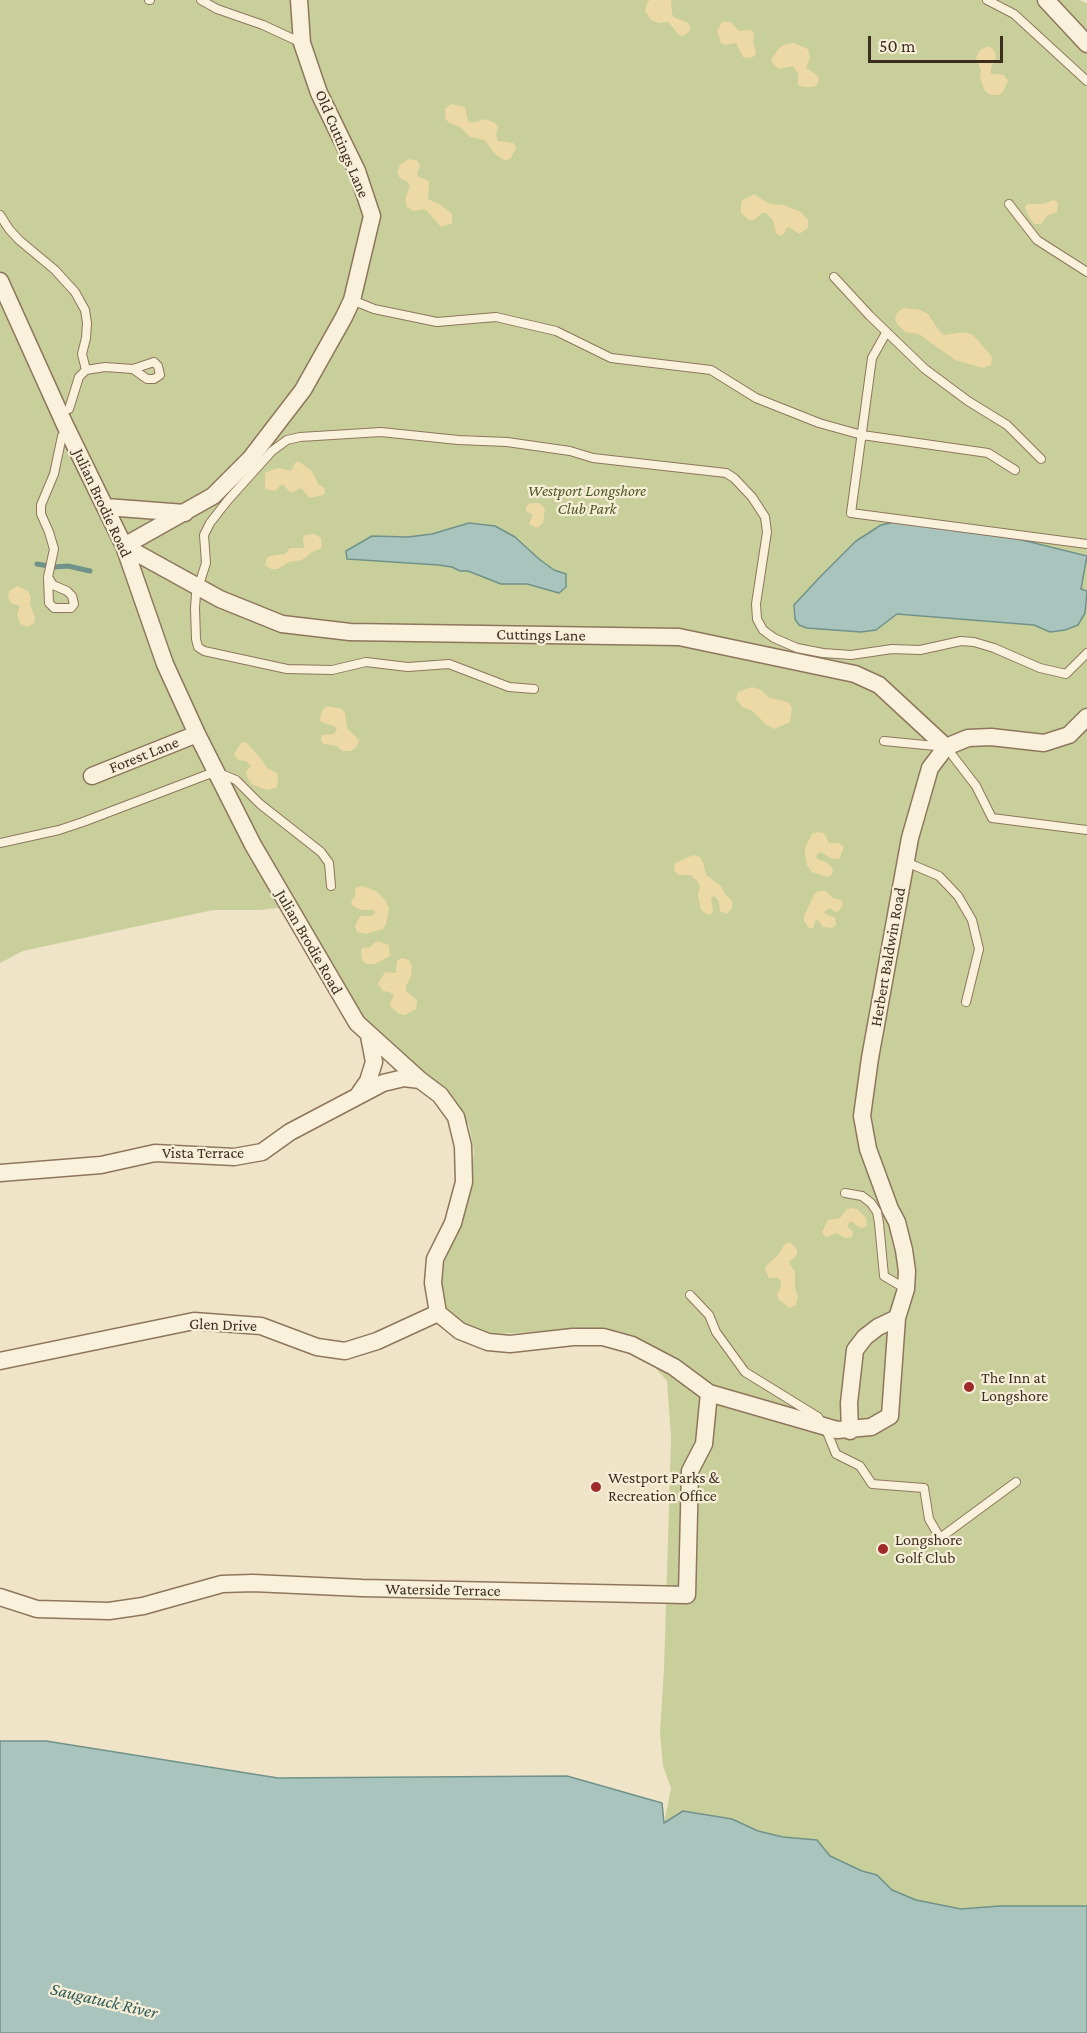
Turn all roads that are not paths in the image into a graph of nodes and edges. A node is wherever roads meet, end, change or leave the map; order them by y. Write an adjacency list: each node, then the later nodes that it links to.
1 (201, 0): 5 (lane)
2 (299, 0): 5 (street, Old Cuttings Lane)
3 (987, 0): 7 (lane)
4 (1046, 0): 6 (street)
5 (302, 43): 13 (street, Old Cuttings Lane)
6 (1087, 44)
7 (1087, 81)
8 (1009, 204): 10 (lane)
9 (0, 215): 16 (lane)
10 (1087, 272)
11 (834, 277): 14 (lane)
12 (0, 281): 22 (street, Julian Brodie Road)
13 (352, 300): 18 (lane); 23 (street, Old Cuttings Lane)
14 (886, 333): 18 (lane); 20 (lane)
15 (133, 369): 16 (lane)
16 (86, 370): 17 (lane)
17 (69, 409)
18 (862, 435): 21 (lane); 24 (lane)
19 (62, 436): 26 (lane)
20 (1041, 459)
21 (1015, 470)
22 (106, 507): 23 (street); 25 (street, Julian Brodie Road)
23 (185, 513): 25 (street, Old Cuttings Lane)
24 (1087, 544)
25 (124, 546): 27 (street, Cuttings Lane); 31 (street, Julian Brodie Road)
26 (48, 577)
27 (199, 587): 28 (lane); 29 (lane); 33 (street, Cuttings Lane)
28 (1087, 653)
29 (534, 689)
30 (1087, 717): 33 (street)
31 (197, 734): 34 (street, Forest Lane); 35 (street, Julian Brodie Road)
32 (884, 741): 33 (lane)
33 (946, 747): 36 (lane); 38 (street, Herbert Baldwin Road)
34 (92, 776)
35 (218, 776): 37 (lane); 39 (lane); 41 (street, Julian Brodie Road)
36 (1087, 830)
37 (0, 843)
38 (906, 862): 40 (lane); 46 (street, Herbert Baldwin Road)
39 (331, 886)
40 (966, 1002)
41 (369, 1036): 42 (street, Julian Brodie Road); 43 (street)
42 (420, 1080): 43 (street, Vista Terrace); 48 (street, Julian Brodie Road)
43 (357, 1097): 44 (street, Vista Terrace)
44 (0, 1173)
45 (845, 1193): 46 (lane)
46 (906, 1289): 49 (street, Herbert Baldwin Road)
47 (690, 1294): 52 (lane)
48 (438, 1314): 50 (street, Glen Drive); 51 (street)
49 (897, 1318): 53 (street); 53 (street, Herbert Baldwin Road)
50 (0, 1361)
51 (709, 1394): 52 (street, Herbert Baldwin Road); 57 (street, Waterside Terrace)
52 (825, 1427): 53 (street, Herbert Baldwin Road); 55 (lane)
53 (850, 1431)
54 (1016, 1482): 55 (lane)
55 (940, 1538): 56 (lane)
56 (927, 1543)
57 (0, 1597)

